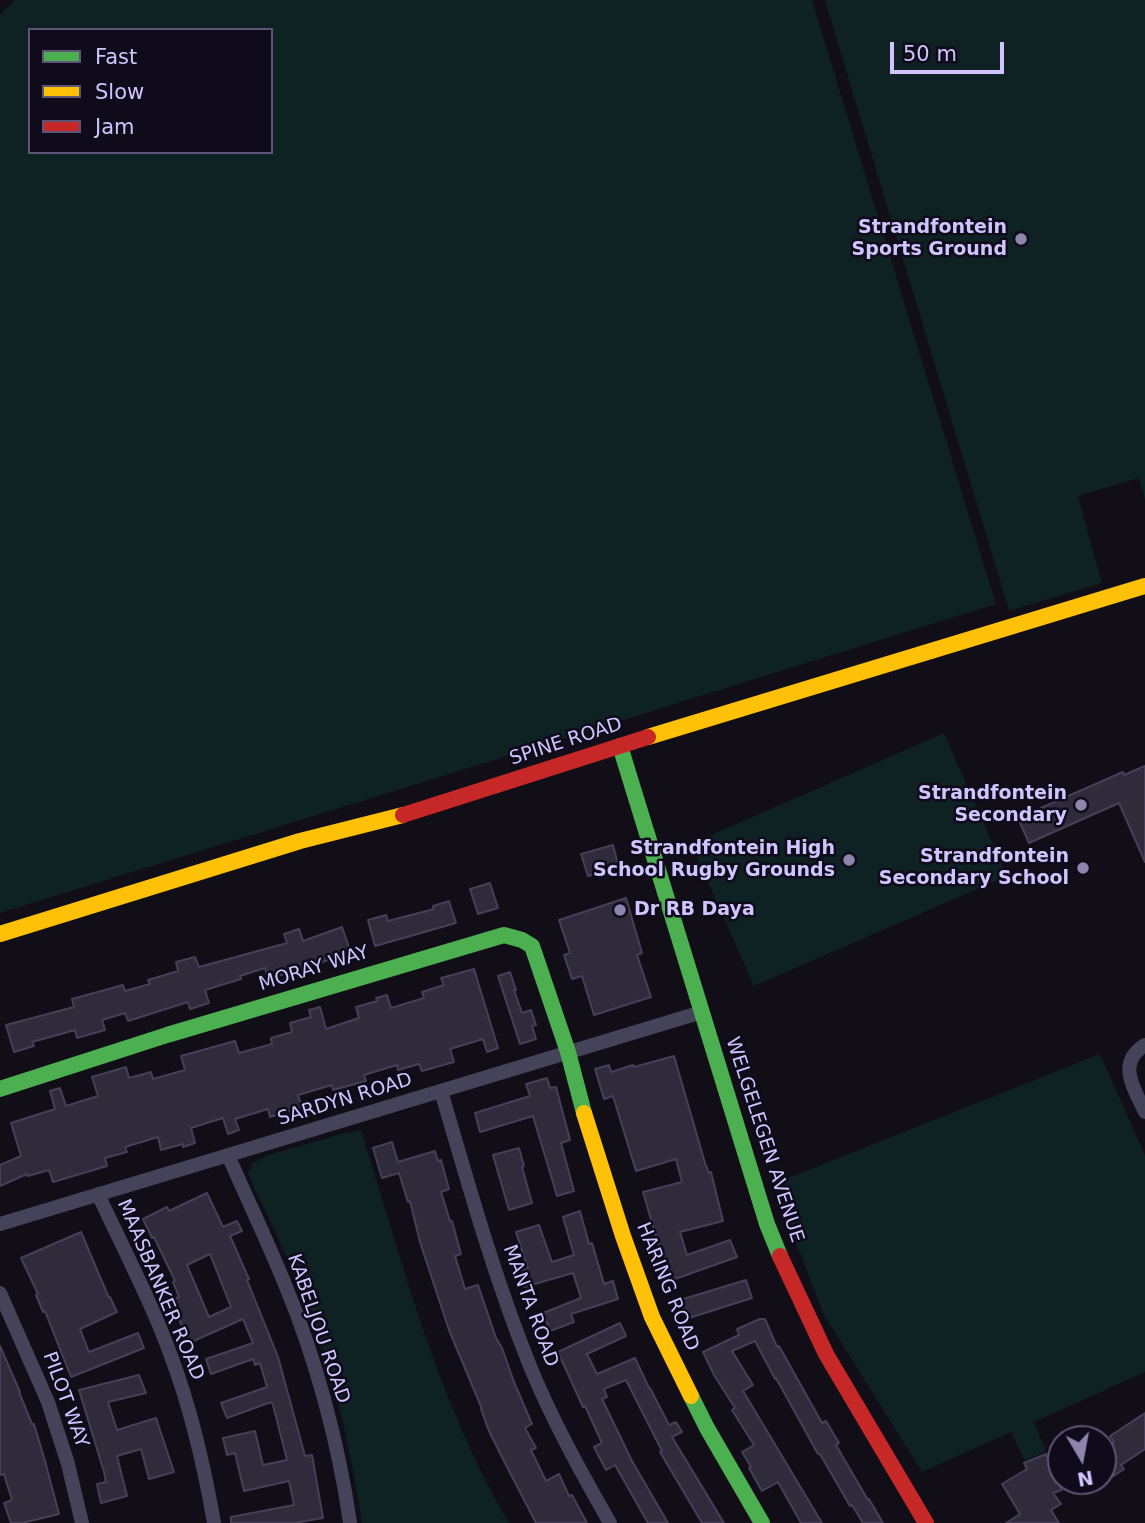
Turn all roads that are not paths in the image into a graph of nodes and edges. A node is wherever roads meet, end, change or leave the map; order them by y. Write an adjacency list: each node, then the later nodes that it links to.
1 (1145, 586): 2 (street, SPINE ROAD)
2 (620, 746): 3 (street, SPINE ROAD); 4 (street, WELGELEGEN AVENUE)
3 (0, 934)
4 (702, 1012): 6 (street, SARDYN ROAD); 19 (street, WELGELEGEN AVENUE)
5 (1145, 1045): 9 (street)
6 (568, 1052): 7 (street, MORAY WAY); 8 (street, SARDYN ROAD); 18 (street, HARING ROAD)
7 (0, 1088)
8 (441, 1091): 10 (street, SARDYN ROAD); 17 (street, MANTA ROAD)
9 (1145, 1112)
10 (228, 1155): 11 (street, SARDYN ROAD); 16 (street, KABELJOU ROAD)
11 (98, 1194): 12 (street, SARDYN ROAD); 15 (street, MAASBANKER ROAD)
12 (0, 1224)
13 (0, 1293): 14 (street, PILOT WAY)
14 (82, 1523)
15 (214, 1523)
16 (350, 1523)
17 (610, 1523)
18 (762, 1523)
19 (926, 1523)

